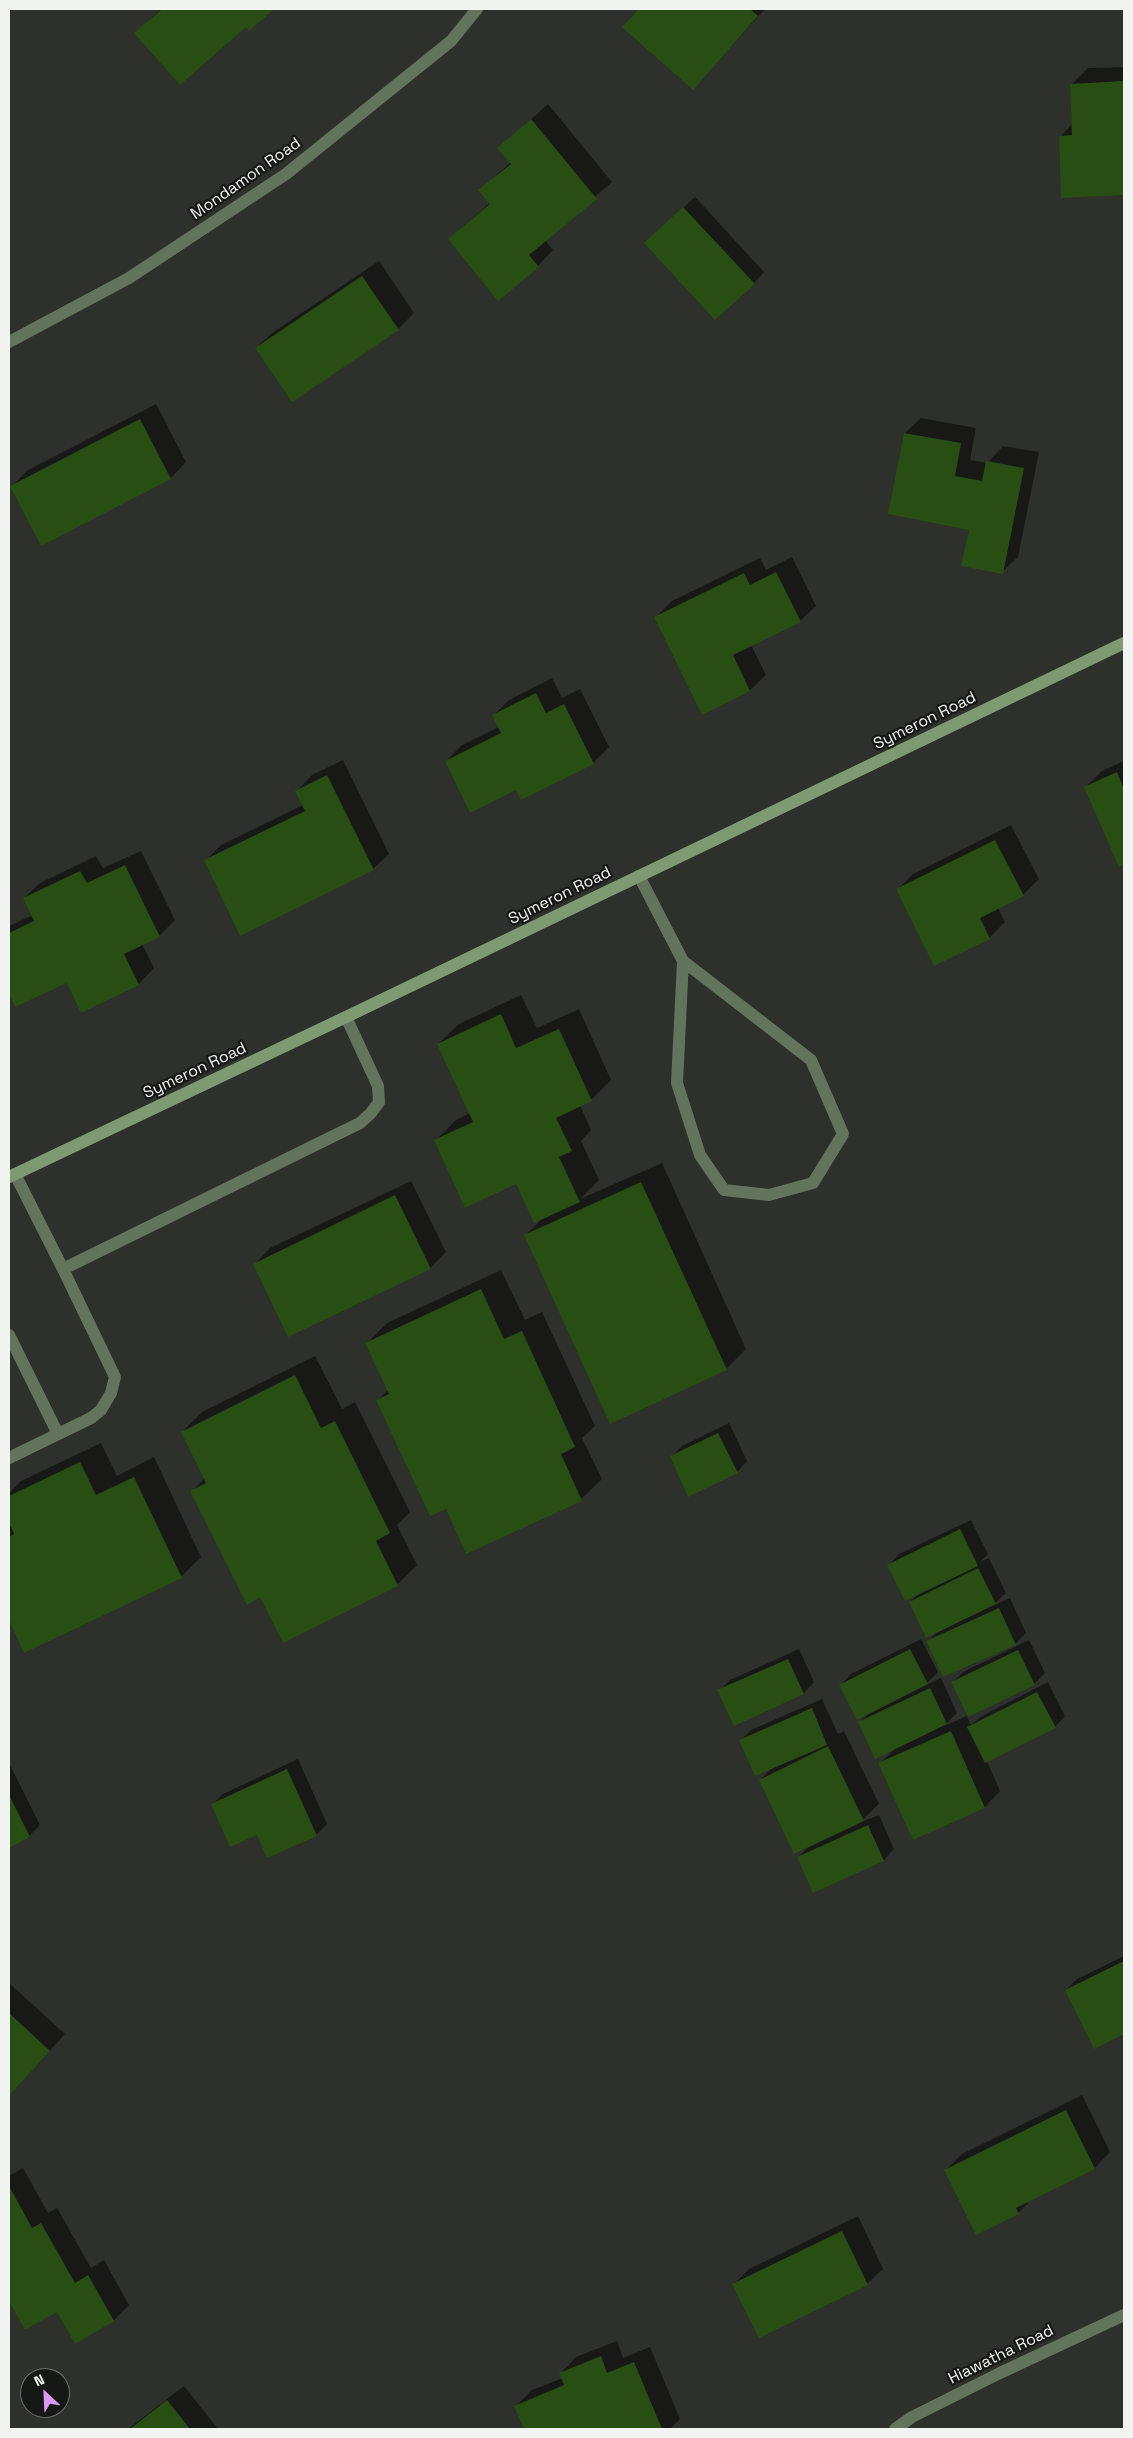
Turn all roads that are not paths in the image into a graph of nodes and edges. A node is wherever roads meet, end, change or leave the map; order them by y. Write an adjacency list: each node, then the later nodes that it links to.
1 (478, 9): 2 (street, Mondamon Road)
2 (9, 342)
3 (1124, 643): 4 (street, Symeron Road)
4 (639, 876): 5 (street); 6 (street, Symeron Road)
5 (684, 961): 5 (street)
6 (346, 1018): 7 (street, Symeron Road); 8 (street)
7 (12, 1175): 8 (street)
8 (63, 1268): 10 (street)
9 (9, 1334): 10 (street)
10 (58, 1434): 11 (street)
11 (9, 1458)
12 (1124, 2315): 13 (street, Hiawatha Road)
13 (895, 2429)

